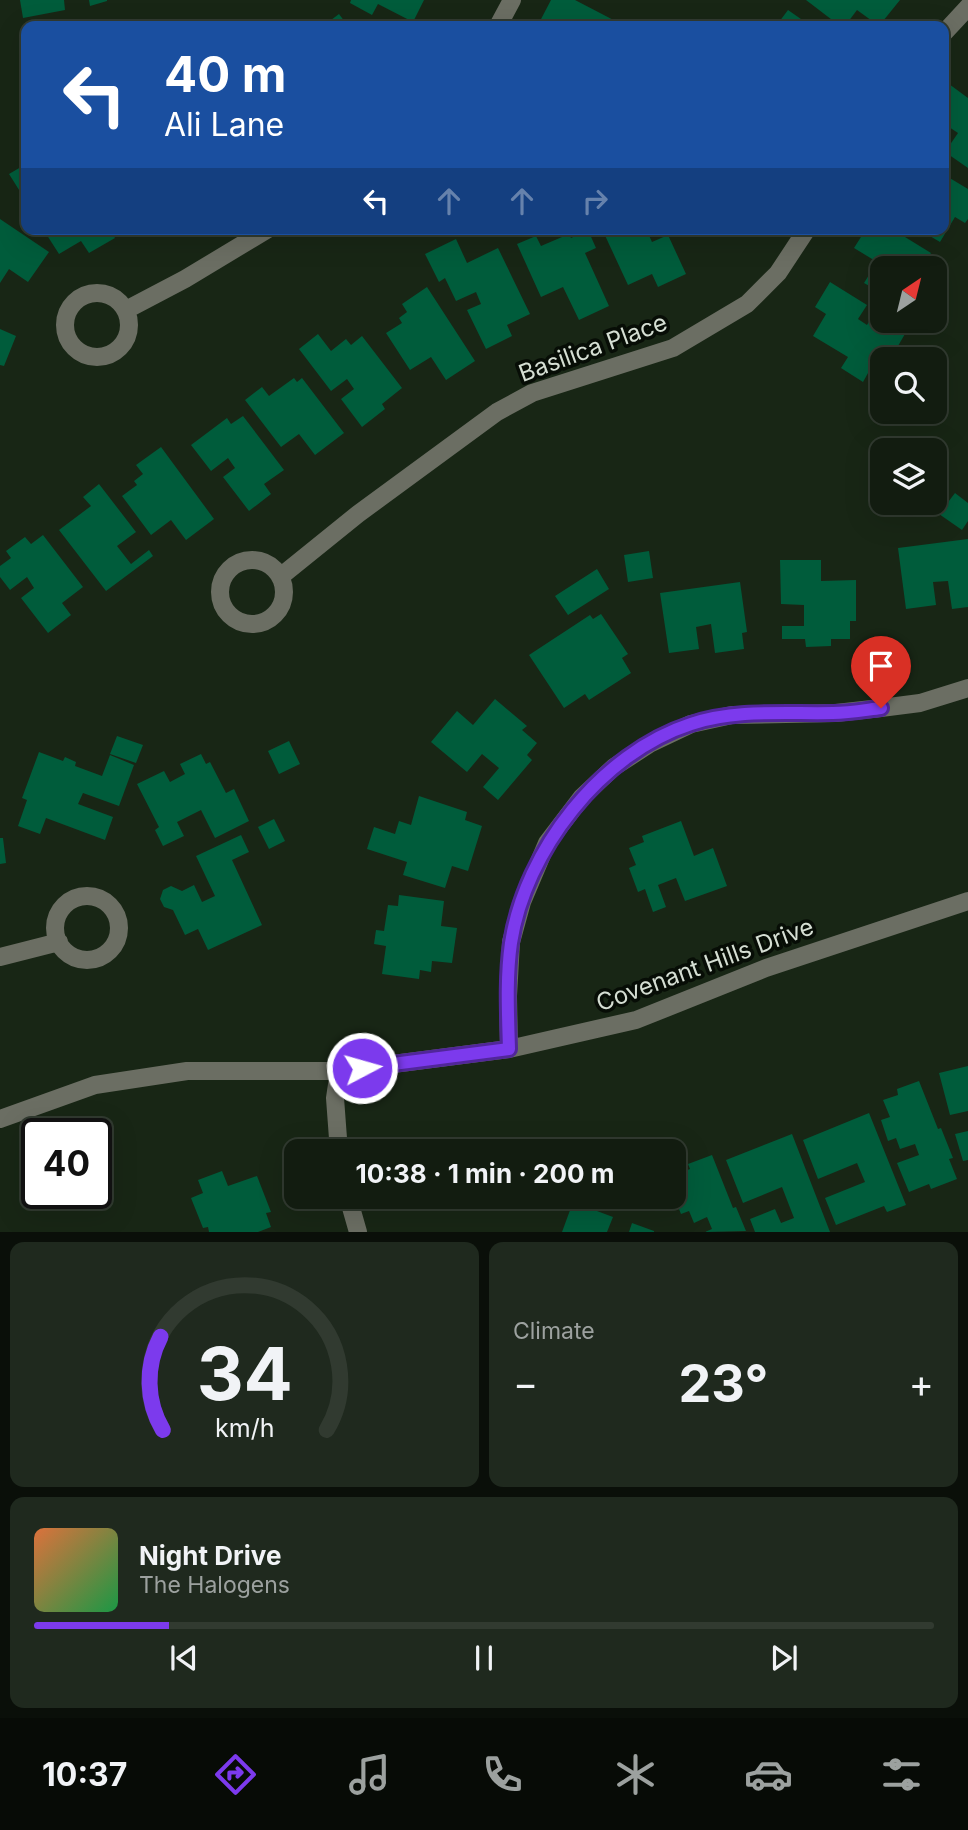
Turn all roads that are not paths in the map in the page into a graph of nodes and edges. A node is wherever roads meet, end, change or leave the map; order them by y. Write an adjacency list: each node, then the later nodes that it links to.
1 (512, 0): 3 (street)
2 (968, 7): 4 (street)
3 (501, 21)
4 (949, 28)
5 (258, 235): 7 (street)
6 (803, 235): 8 (street, Basilica Place)
7 (125, 310)
8 (280, 577)
9 (968, 688): 13 (street)
10 (968, 901): 13 (street, Covenant Hills Drive)
11 (59, 942): 12 (street)
12 (0, 957)
13 (509, 1049): 14 (street, Covenant Hills Drive)
14 (339, 1071): 15 (street, Covenant Hills Drive); 16 (street)
15 (0, 1119)
16 (338, 1139)
17 (352, 1209): 18 (street)
18 (358, 1231)

